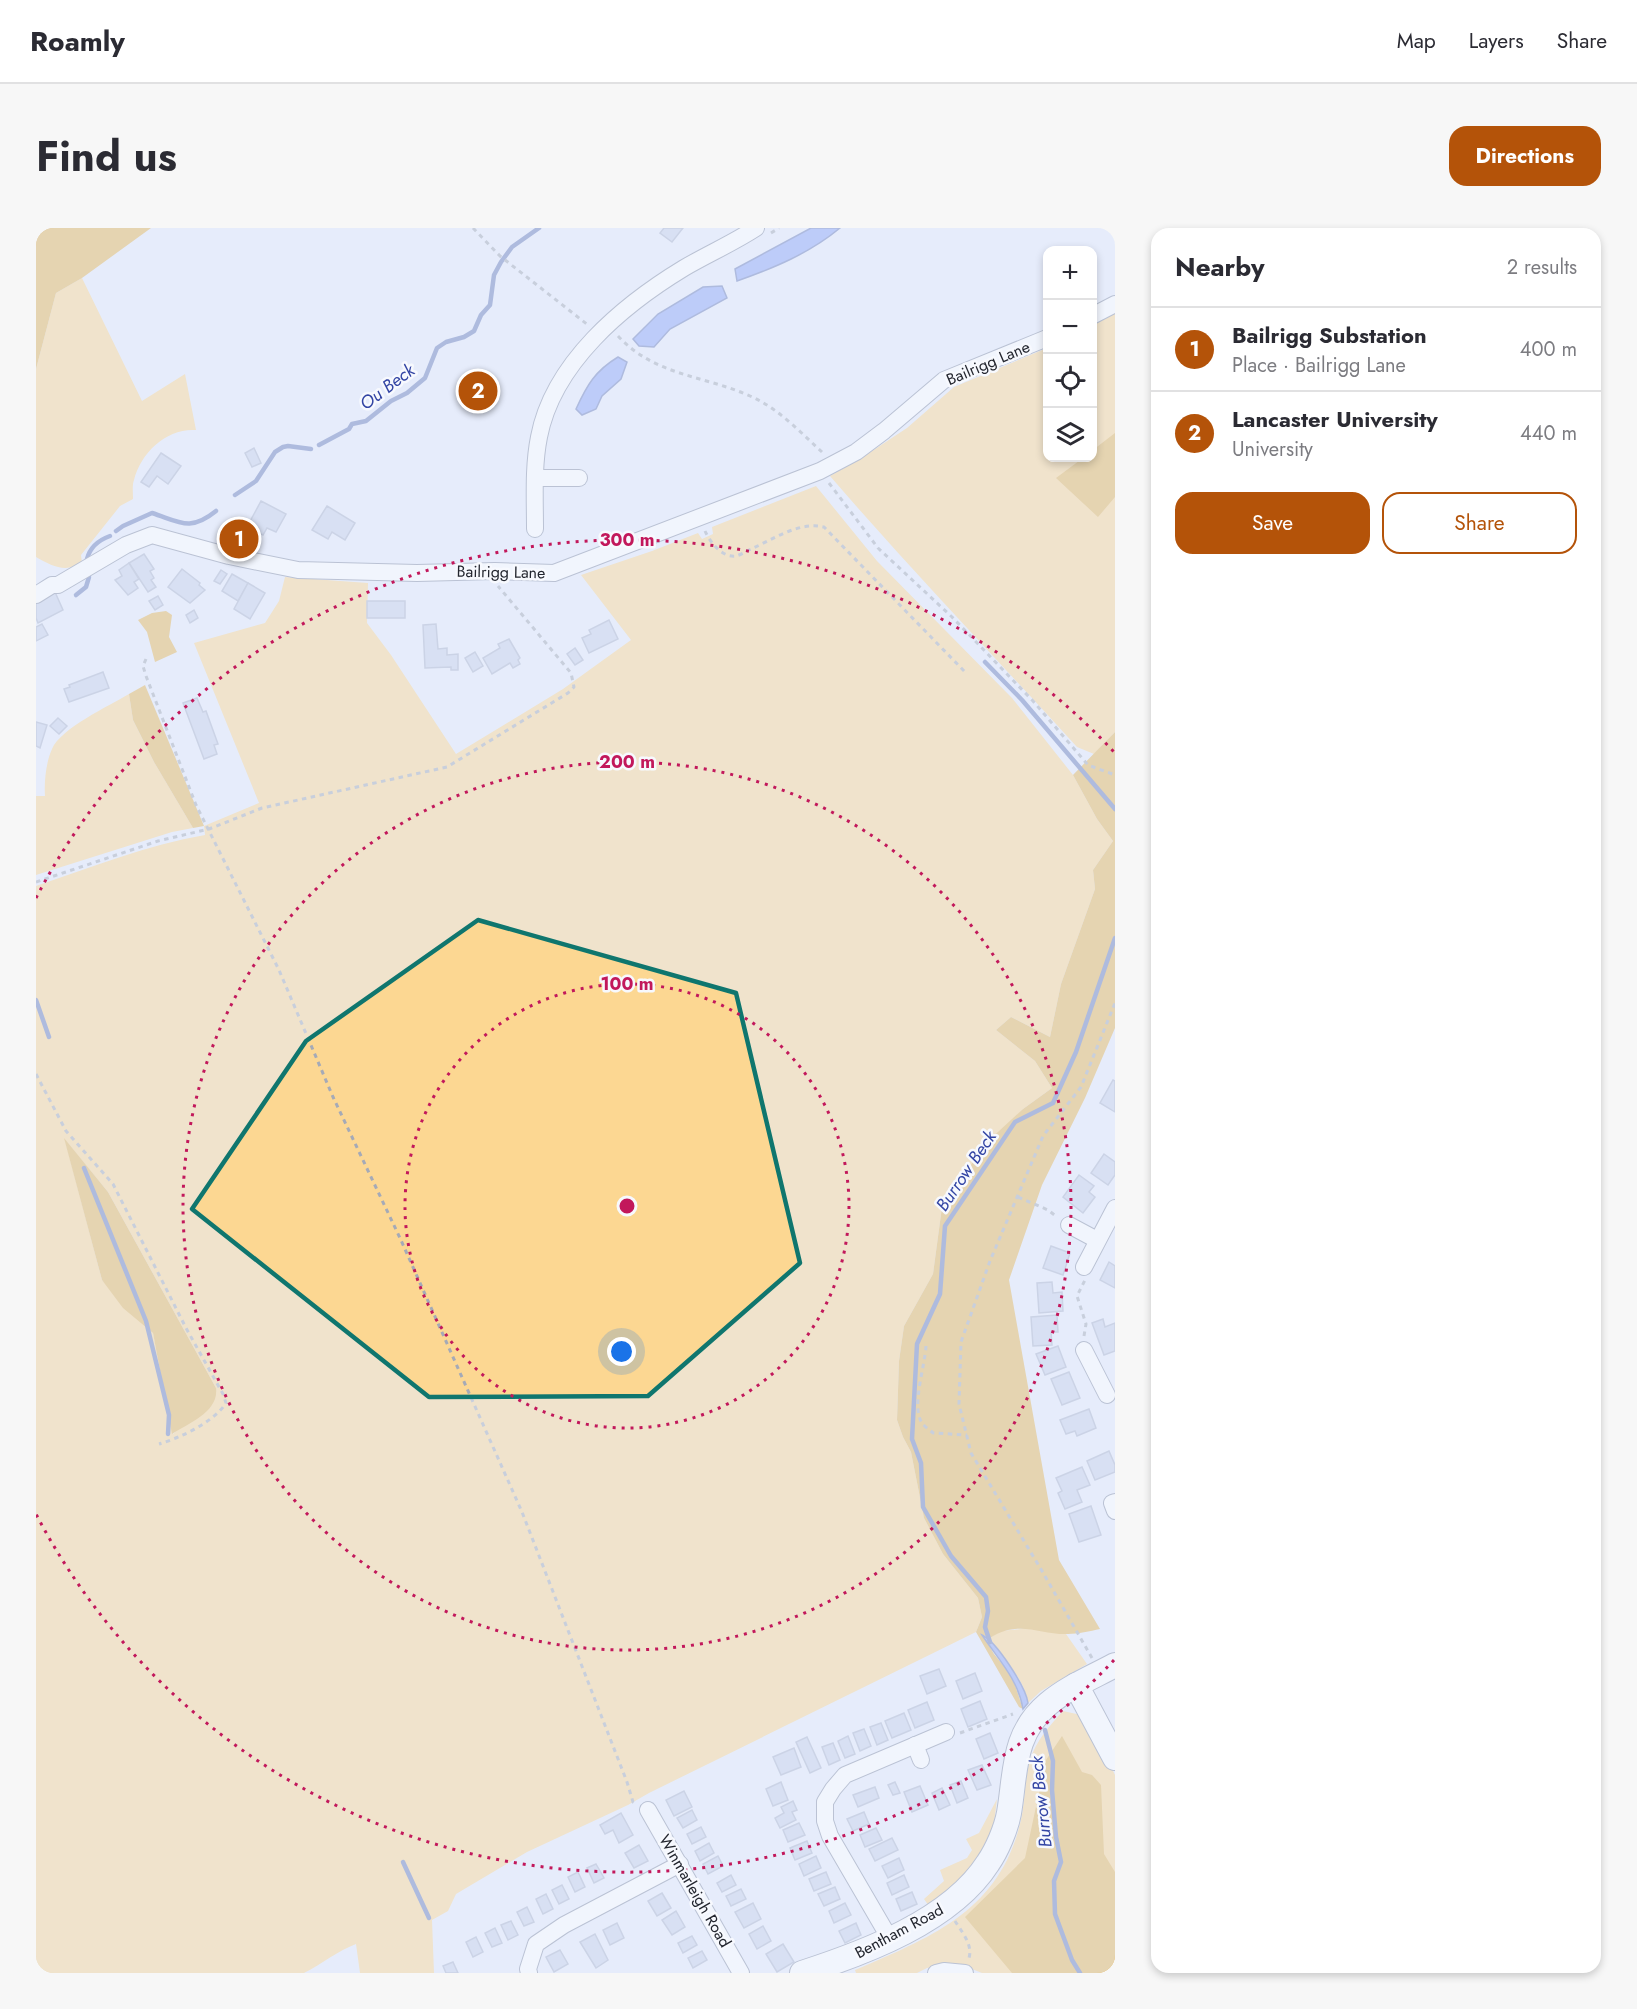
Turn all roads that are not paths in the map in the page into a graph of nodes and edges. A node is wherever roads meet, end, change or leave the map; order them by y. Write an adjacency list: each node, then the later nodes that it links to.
1 (756, 228): 5 (street)
2 (1115, 304): 3 (street)
3 (1097, 313)
4 (1043, 340): 8 (street, Bailrigg Lane)
5 (536, 478): 6 (street); 7 (street)
6 (579, 478)
7 (535, 529)
8 (36, 595)
9 (1115, 1208): 11 (street)
10 (1069, 1225): 11 (street)
11 (1097, 1240): 12 (street)
12 (1084, 1267)
13 (1084, 1350): 14 (street)
14 (1107, 1383)
15 (1115, 1502): 16 (street)
16 (1115, 1511)
17 (1107, 1669): 18 (street, Bentham Road)
18 (1076, 1685): 20 (street); 23 (street, Bentham Road)
19 (946, 1732): 23 (street)
20 (1115, 1758)
21 (648, 1810): 22 (street, Winmarleigh Road)
22 (680, 1864): 25 (street); 26 (street, Winmarleigh Road)
23 (890, 1939): 27 (street, Bentham Road)
24 (966, 1970): 28 (street)
25 (529, 1973)
26 (741, 1973)
27 (802, 1973)
28 (936, 1973)

